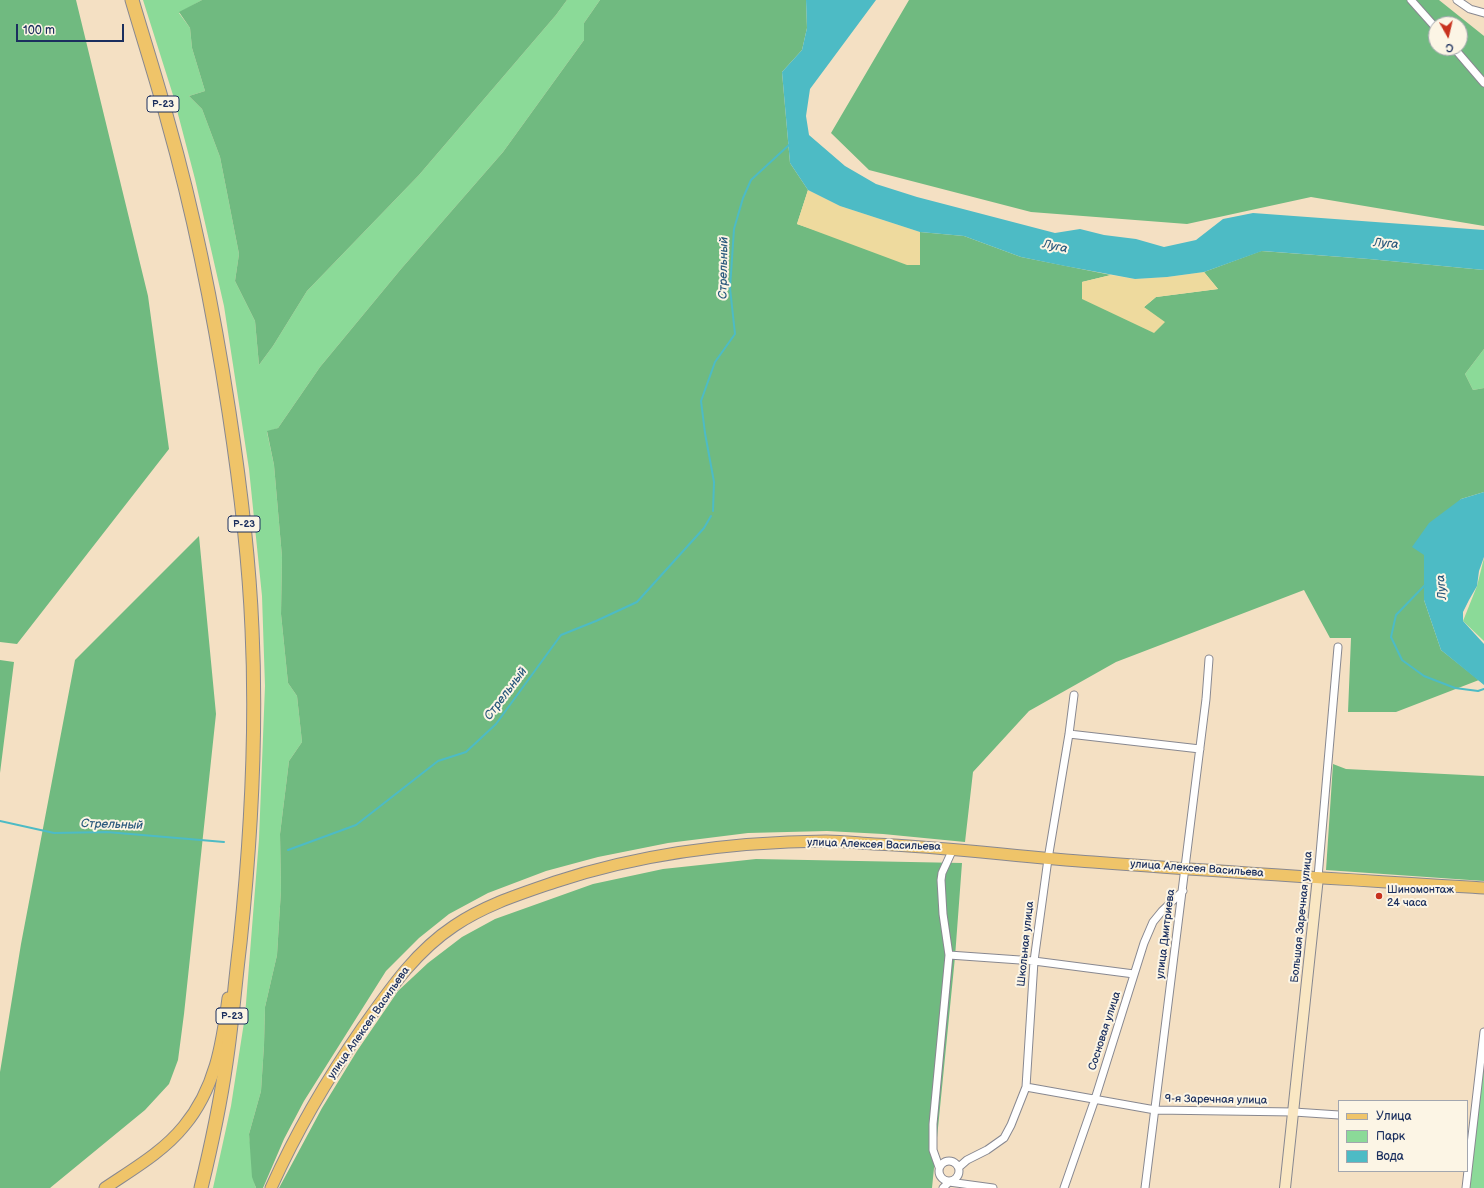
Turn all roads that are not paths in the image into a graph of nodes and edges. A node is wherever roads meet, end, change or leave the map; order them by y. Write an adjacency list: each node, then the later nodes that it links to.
1 (132, 0): 13 (highway, Р-23)
2 (1457, 0): 4 (street)
3 (1415, 1): 5 (street)
4 (1484, 13)
5 (1428, 18)
6 (1461, 56): 7 (street)
7 (1484, 83)
8 (1338, 647): 17 (street, Большая Заречная улица)
9 (1209, 659): 12 (street, улица Дмитриева)
10 (1074, 695): 11 (street, Школьная улица)
11 (1069, 734): 12 (street); 15 (street, Школьная улица)
12 (1200, 749): 16 (street, улица Дмитриева)
13 (249, 843): 35 (main road); 36 (highway, Р-23)
14 (953, 849): 15 (main road, улица Алексея Васильева); 20 (street); 37 (main road, улица Алексея Васильева)
15 (1048, 859): 16 (main road, улица Алексея Васильева); 21 (street, Школьная улица)
16 (1185, 869): 17 (main road, улица Алексея Васильева); 19 (street, улица Дмитриева)
17 (1318, 877): 18 (main road, улица Алексея Васильева); 27 (street, Большая Заречная улица)
18 (1484, 888)
19 (1183, 891): 22 (street, Сосновая улица); 26 (street, улица Дмитриева)
20 (949, 955): 21 (street); 31 (street)
21 (1034, 962): 22 (street); 24 (street, Школьная улица)
22 (1134, 974): 25 (street, Сосновая улица)
23 (1484, 1032): 29 (street)
24 (1026, 1087): 25 (street, 9-я Заречная улица); 32 (street, Школьная улица)
25 (1095, 1099): 26 (street, 9-я Заречная улица); 40 (street, Сосновая улица)
26 (1155, 1110): 27 (street, 9-я Заречная улица); 41 (street, улица Дмитриева)
27 (1294, 1112): 28 (street, 9-я Заречная улица); 42 (street, Большая Заречная улица)
28 (1338, 1115)
29 (1470, 1124): 30 (street)
30 (1468, 1156)
31 (939, 1167): 32 (street); 34 (street)
32 (959, 1167): 34 (street)
33 (1467, 1172): 43 (street)
34 (949, 1182): 38 (street); 39 (street)
35 (105, 1188)
36 (201, 1188)
37 (271, 1188)
38 (943, 1188)
39 (993, 1188)
40 (1064, 1188)
41 (1145, 1188)
42 (1285, 1188)
43 (1466, 1188)

